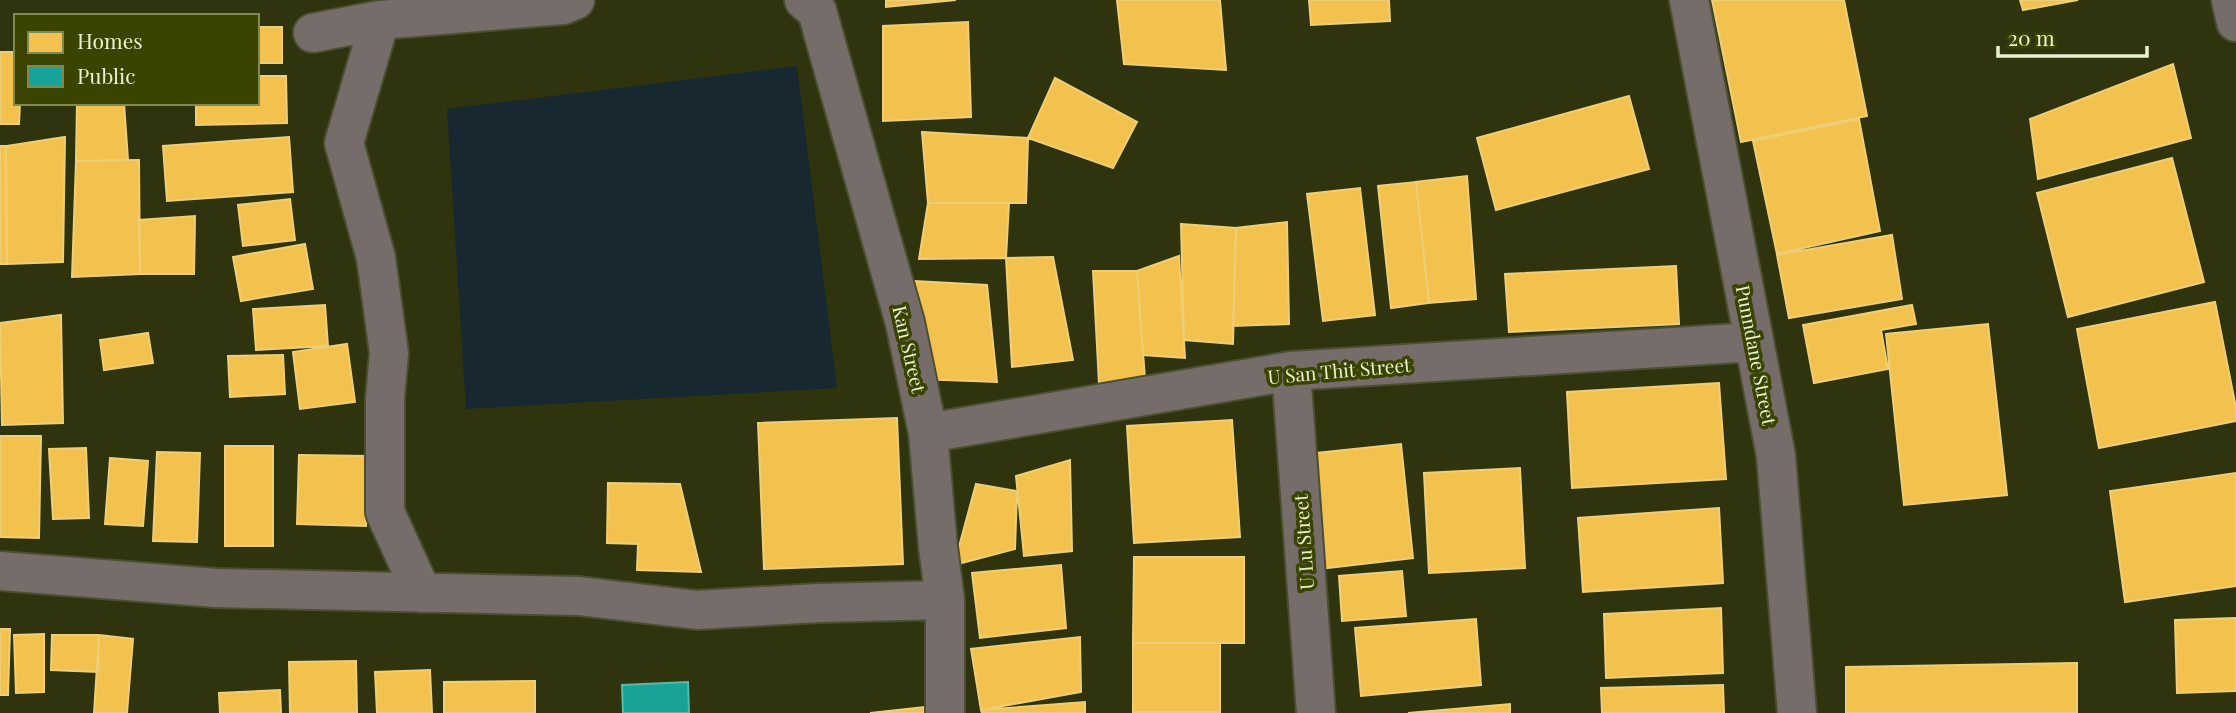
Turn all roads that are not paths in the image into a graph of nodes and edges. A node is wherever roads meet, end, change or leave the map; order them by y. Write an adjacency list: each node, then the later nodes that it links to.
1 (575, 0): 5 (street)
2 (804, 0): 10 (street, Kan Street)
3 (1689, 0): 8 (street, Punndane Street)
4 (2231, 0): 6 (street)
5 (380, 20): 7 (street); 12 (street)
6 (2236, 22)
7 (313, 33)
8 (1754, 342): 9 (street, U San Thit Street); 16 (street, Punndane Street)
9 (1291, 371): 10 (street, U San Thit Street); 15 (street, U Lu Street)
10 (928, 433): 13 (street, Kan Street)
11 (0, 571): 12 (street)
12 (422, 593): 13 (street)
13 (945, 600): 14 (street, Kan Street)
14 (945, 713)
15 (1316, 713)
16 (1797, 713)

